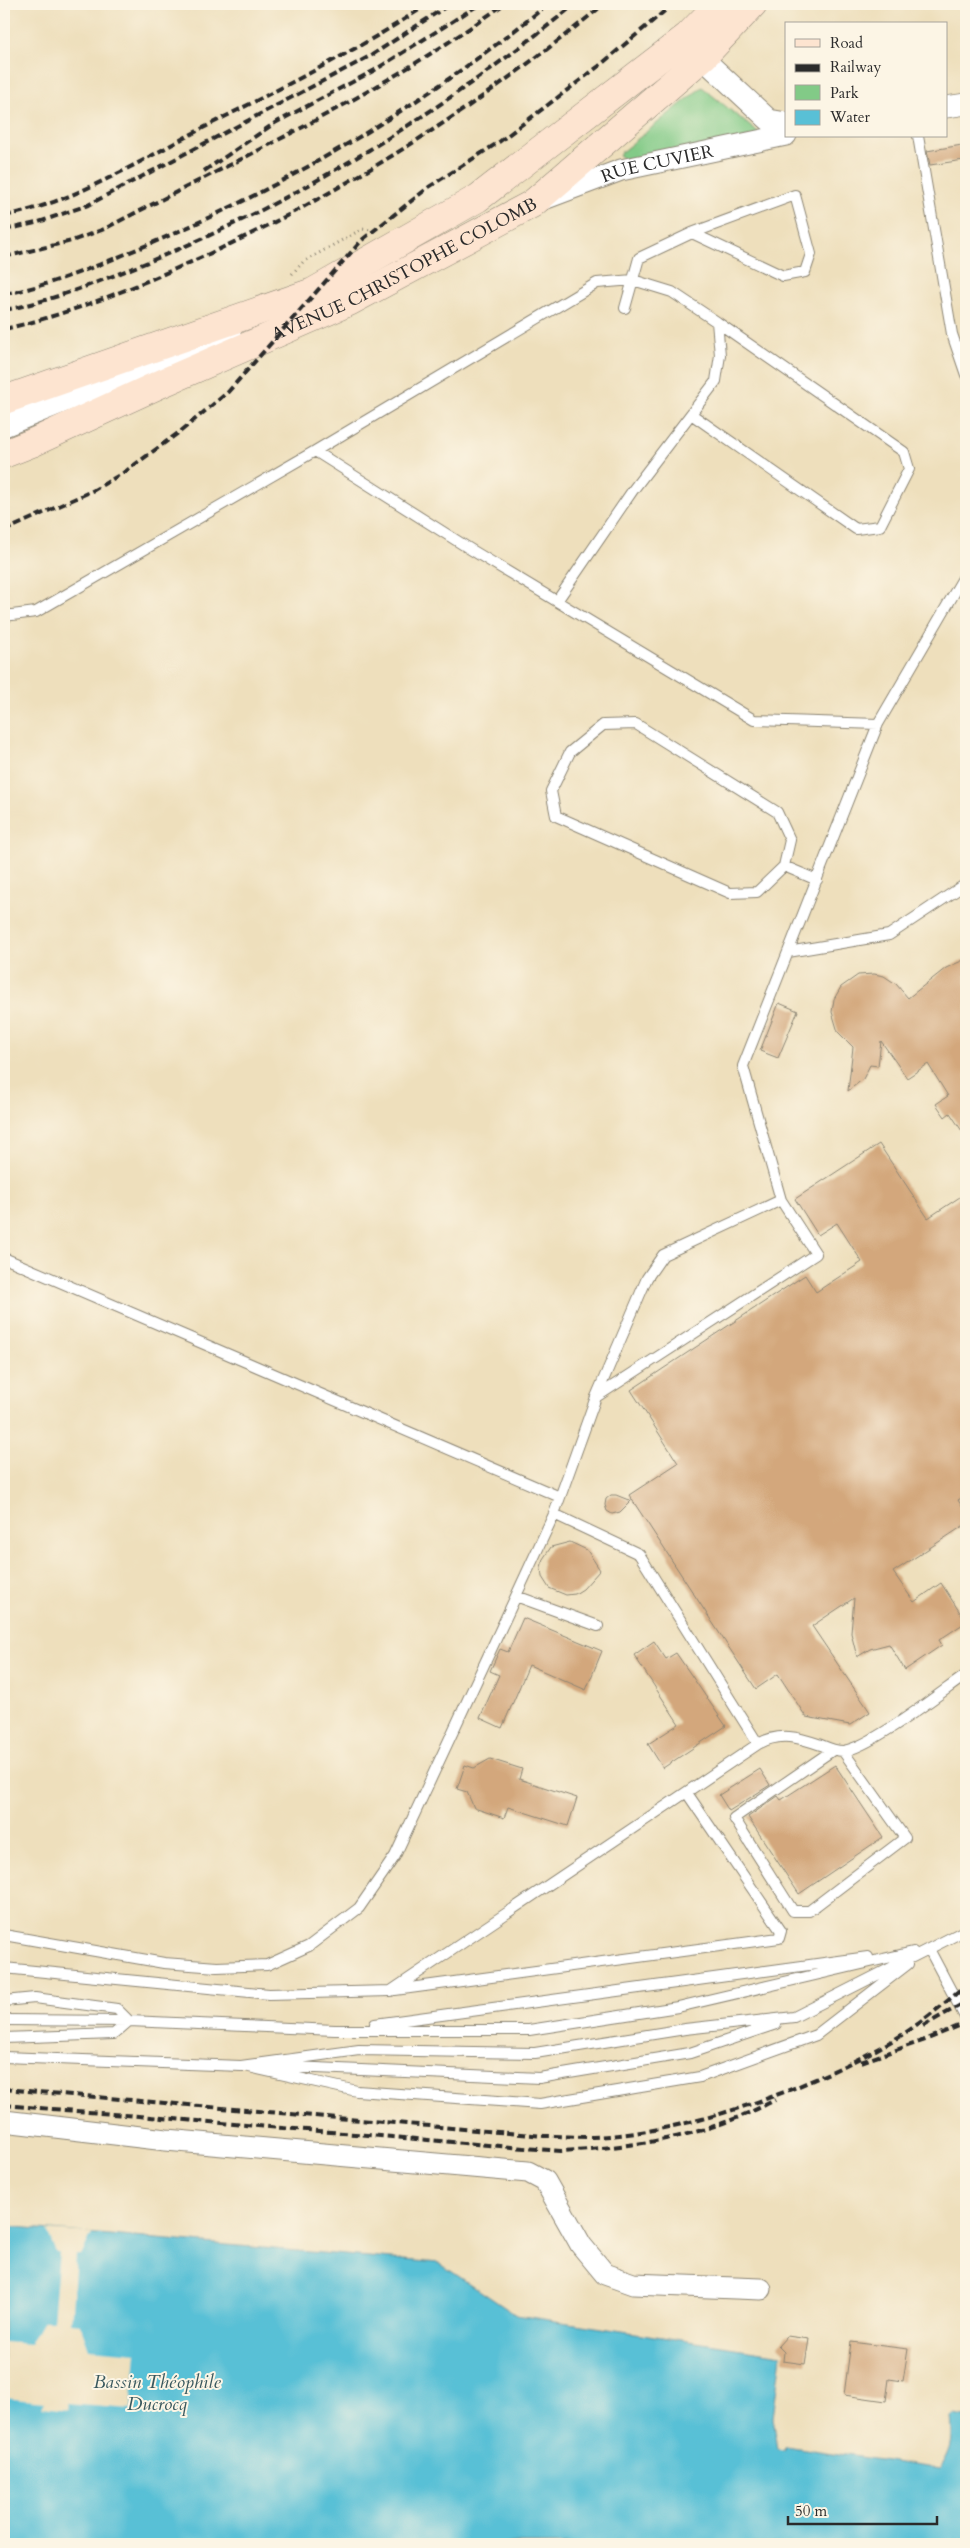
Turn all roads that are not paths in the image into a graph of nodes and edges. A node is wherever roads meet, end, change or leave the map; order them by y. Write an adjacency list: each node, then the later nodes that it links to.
1 (719, 4): 3 (main road)
2 (753, 4): 3 (main road, AVENUE CHRISTOPHE COLOMB)
3 (696, 46): 6 (street); 9 (main road, AVENUE CHRISTOPHE COLOMB); 12 (main road)
4 (966, 104): 5 (street)
5 (948, 107)
6 (785, 123)
7 (785, 135): 9 (street, RUE CUVIER)
8 (918, 138): 16 (lane)
9 (532, 204): 22 (main road, AVENUE CHRISTOPHE COLOMB)
10 (692, 233): 10 (lane); 11 (lane)
11 (633, 280): 13 (lane); 15 (lane); 21 (lane)
12 (297, 286): 14 (main road); 20 (street)
13 (625, 308)
14 (240, 319): 17 (main road); 18 (main road)
15 (717, 322): 19 (lane); 19 (lane)
16 (966, 375)
17 (4, 400)
18 (4, 412)
19 (691, 414): 24 (lane)
20 (4, 426)
21 (315, 451): 24 (lane); 25 (lane)
22 (4, 454)
23 (966, 573): 26 (lane)
24 (557, 602): 26 (lane)
25 (4, 616)
26 (878, 724): 28 (lane)
27 (784, 866): 27 (lane); 28 (lane)
28 (817, 880): 30 (lane)
29 (966, 884): 30 (lane)
30 (788, 952): 31 (lane)
31 (781, 1200): 33 (lane); 33 (lane)
32 (4, 1258): 34 (lane)
33 (596, 1397): 34 (lane)
34 (560, 1497): 35 (lane)
35 (554, 1514): 36 (lane); 39 (lane)
36 (516, 1596): 37 (lane); 43 (lane)
37 (598, 1626)
38 (966, 1675): 40 (lane)
39 (758, 1744): 40 (lane); 41 (lane)
40 (838, 1750): 40 (lane)
41 (688, 1793): 46 (lane); 46 (lane)
42 (966, 1930): 44 (lane)
43 (4, 1935)
44 (929, 1948): 48 (lane); 49 (lane); 52 (lane); 52 (lane); 55 (lane)
45 (4, 1968): 46 (lane)
46 (391, 1991)
47 (4, 2001): 51 (lane)
48 (794, 2017): 55 (lane); 55 (lane)
49 (966, 2019)
50 (4, 2020): 51 (lane)
51 (129, 2021): 52 (lane); 53 (lane)
52 (336, 2030)
53 (4, 2038)
54 (4, 2057): 55 (lane)
55 (242, 2066)
56 (4, 2122): 57 (street)
57 (761, 2289)

